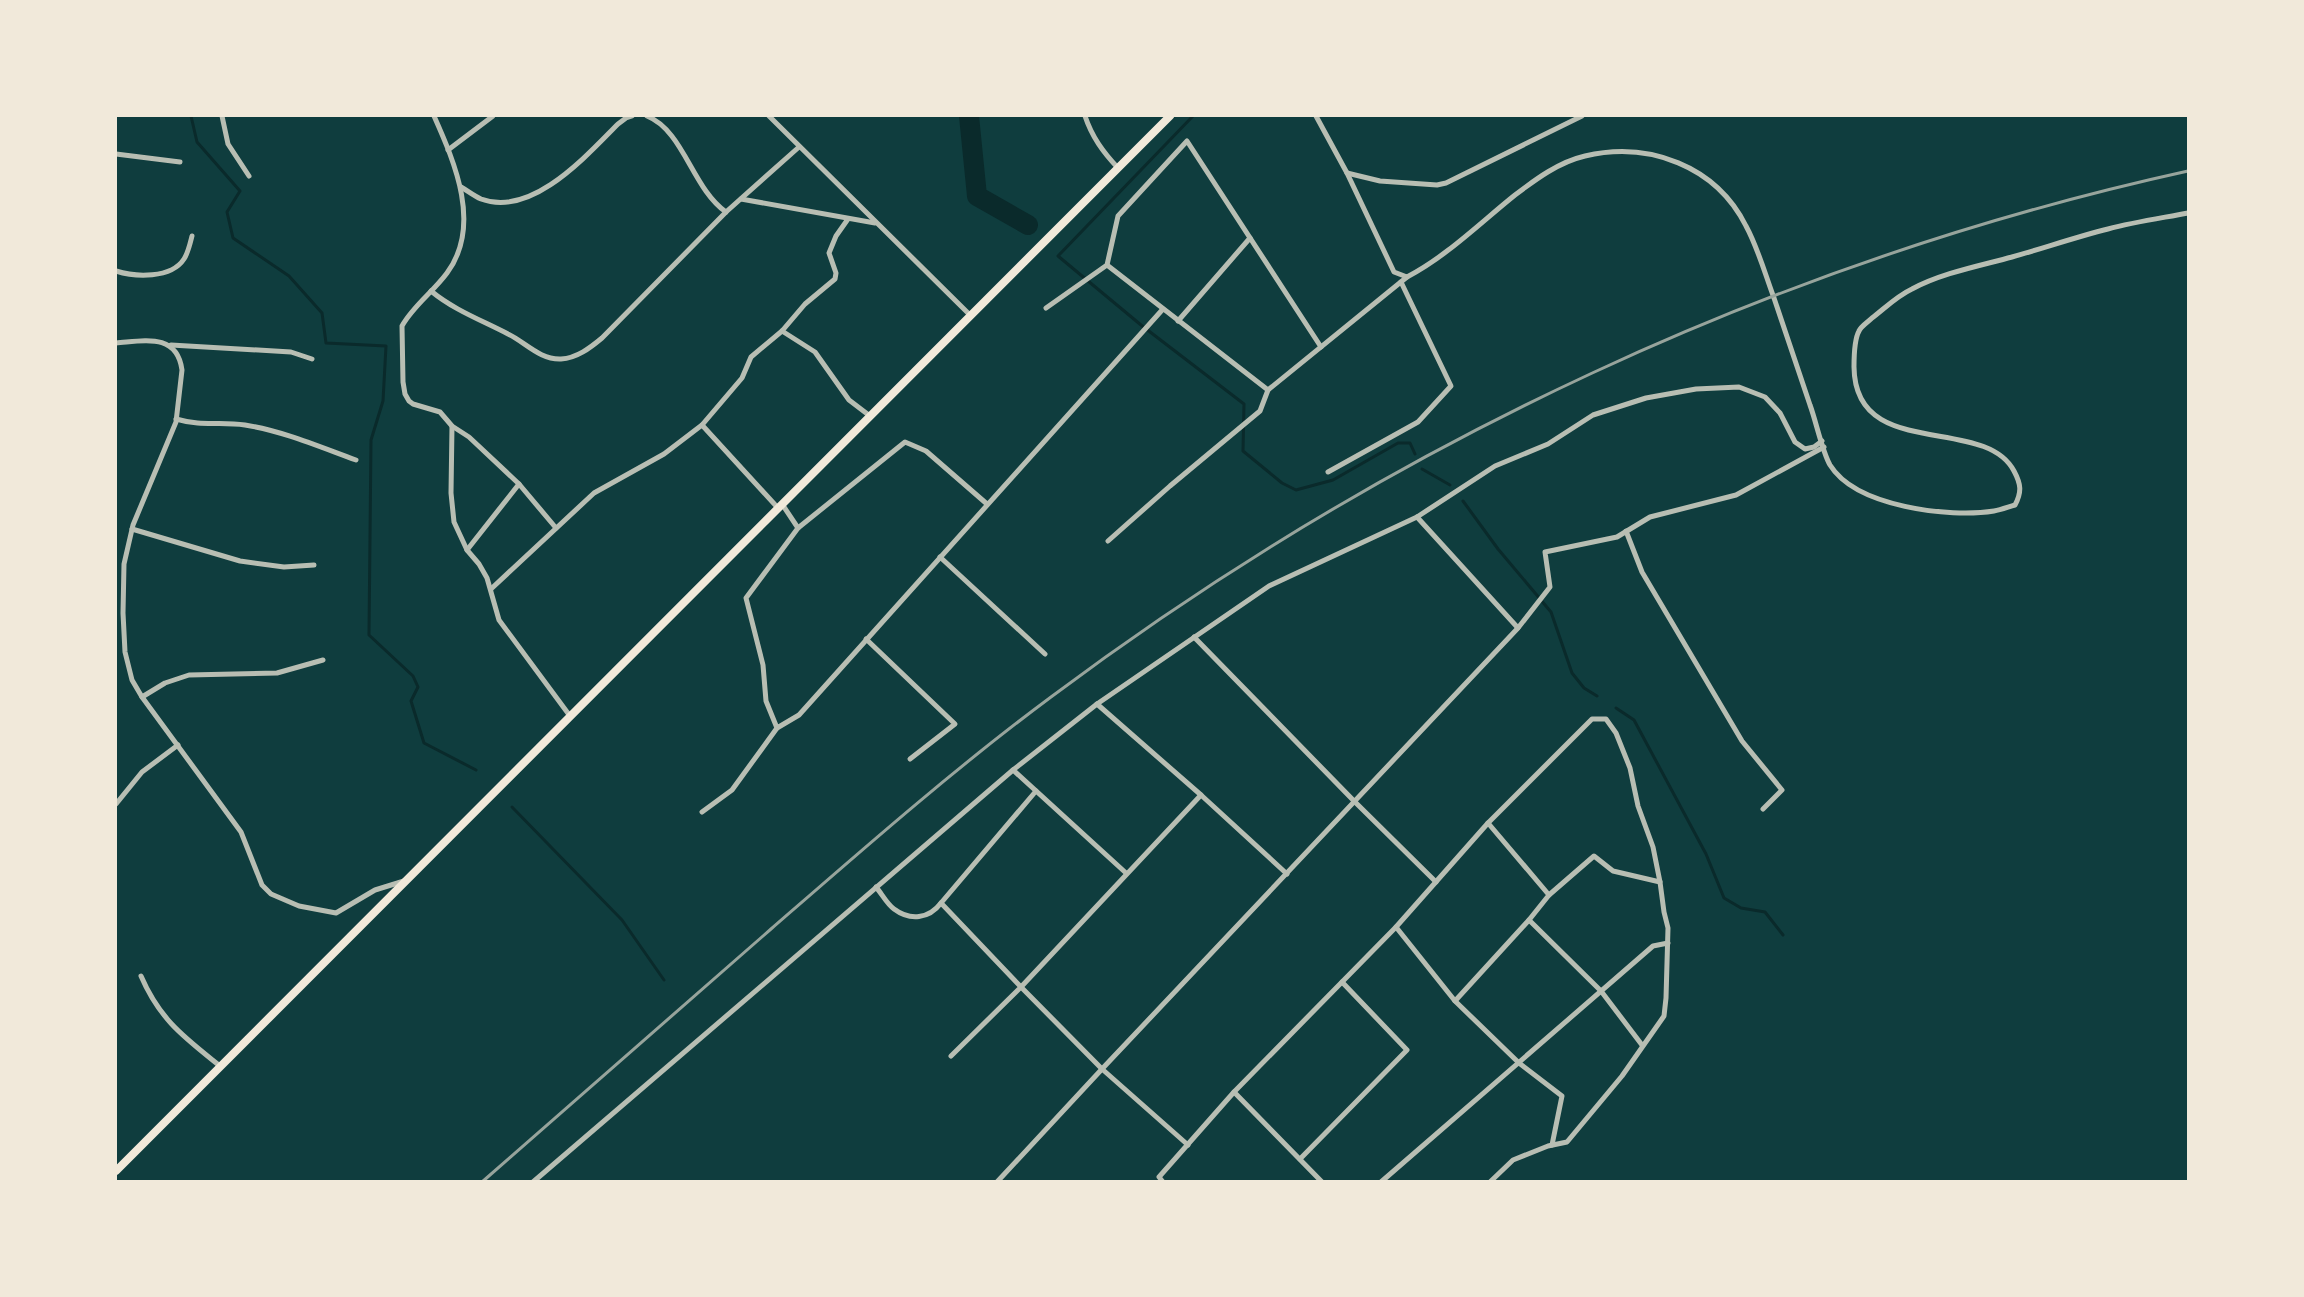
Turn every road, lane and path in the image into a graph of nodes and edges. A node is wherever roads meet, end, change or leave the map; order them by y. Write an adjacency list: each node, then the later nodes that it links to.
1 (222, 116): 17 (street)
2 (434, 116): 12 (street)
3 (493, 116): 12 (street)
4 (632, 116): 18 (street)
5 (647, 116): 20 (street)
6 (769, 116): 11 (street)
7 (1085, 116): 15 (street)
8 (1170, 116): 15 (highway)
9 (1316, 116): 16 (street)
10 (1582, 116): 16 (street)
11 (799, 147): 19 (street); 23 (street)
12 (448, 150): 18 (street)
13 (116, 154): 14 (street)
14 (180, 162)
15 (1118, 168): 33 (highway)
16 (1347, 173): 28 (street)
17 (249, 177)
18 (461, 188): 30 (street)
19 (741, 199): 20 (street); 22 (street)
20 (726, 212): 30 (street)
21 (2188, 213): 45 (street)
22 (848, 219): 23 (street); 35 (street)
23 (877, 223): 33 (street)
24 (192, 236): 27 (street)
25 (1250, 238): 26 (street); 34 (street); 38 (street)
26 (1107, 265): 31 (street); 32 (street)
27 (116, 271)
28 (1407, 277): 29 (street); 45 (street)
29 (1401, 282): 38 (street); 47 (street)
30 (431, 291): 44 (street)
31 (1047, 308)
32 (1163, 309): 34 (street); 49 (street)
33 (970, 315): 41 (highway)
34 (1178, 321): 40 (street)
35 (782, 331): 41 (street); 43 (street)
36 (116, 343): 37 (street)
37 (169, 345): 39 (street); 42 (street)
38 (1321, 347): 40 (street)
39 (312, 359)
40 (1268, 390): 56 (street)
41 (870, 416): 50 (highway)
42 (176, 419): 46 (street); 54 (street)
43 (702, 425): 50 (street); 52 (street)
44 (452, 426): 48 (street); 57 (street)
45 (1823, 444): 51 (street); 55 (street)
46 (356, 460)
47 (1328, 472)
48 (519, 484): 52 (street); 57 (street)
49 (987, 504): 53 (street); 58 (street)
50 (780, 506): 53 (street); 68 (highway)
51 (1417, 517): 61 (street); 62 (street)
52 (556, 528): 60 (street)
53 (798, 528): 69 (street)
54 (132, 529): 59 (street); 66 (street)
55 (1626, 531): 61 (street); 77 (street)
56 (1108, 541)
57 (467, 550): 60 (street)
58 (940, 557): 63 (street); 64 (street)
59 (314, 565)
60 (491, 590): 68 (street)
61 (1518, 628): 75 (street)
62 (1194, 637): 67 (street); 75 (street)
63 (866, 639): 69 (street); 71 (street)
64 (1045, 654)
65 (323, 660): 66 (street)
66 (142, 698): 70 (street)
67 (1097, 704): 72 (street); 74 (street)
68 (570, 716): 82 (highway)
69 (777, 728): 78 (street)
70 (177, 745): 76 (street); 82 (street)
71 (910, 759)
72 (1013, 770): 73 (street); 85 (street)
73 (1036, 791): 80 (street); 87 (street)
74 (1201, 795): 80 (street); 81 (street)
75 (1355, 802): 81 (street); 83 (street)
76 (116, 804)
77 (1763, 809)
78 (702, 812)
79 (1488, 823): 83 (street); 84 (street); 86 (street)
80 (1126, 873): 93 (street)
81 (1287, 874): 100 (street)
82 (406, 880): 99 (highway)
83 (1436, 882): 89 (street)
84 (1660, 882): 86 (street); 90 (street)
85 (876, 887): 87 (street); 108 (street)
86 (1549, 895): 88 (street)
87 (941, 903): 93 (street)
88 (1529, 920): 94 (street); 95 (street)
89 (1396, 927): 92 (street); 95 (street)
90 (1668, 943): 94 (street); 96 (street)
91 (141, 976): 99 (street)
92 (1342, 982): 101 (street); 104 (street)
93 (1021, 987): 97 (street); 100 (street)
94 (1601, 991): 96 (street); 98 (street)
95 (1455, 1001): 98 (street)
96 (1642, 1045): 103 (street)
97 (951, 1056)
98 (1519, 1063): 103 (street); 110 (street)
99 (220, 1066): 105 (highway)
100 (1102, 1069): 102 (street); 106 (street)
101 (1234, 1092): 102 (street); 104 (street)
102 (1188, 1145): 107 (street)
103 (1552, 1145): 111 (street)
104 (1300, 1159): 109 (street)
105 (116, 1171)
106 (1001, 1180)
107 (1159, 1180)
108 (533, 1182)
109 (1322, 1182)
110 (1381, 1182)
111 (1490, 1182)

